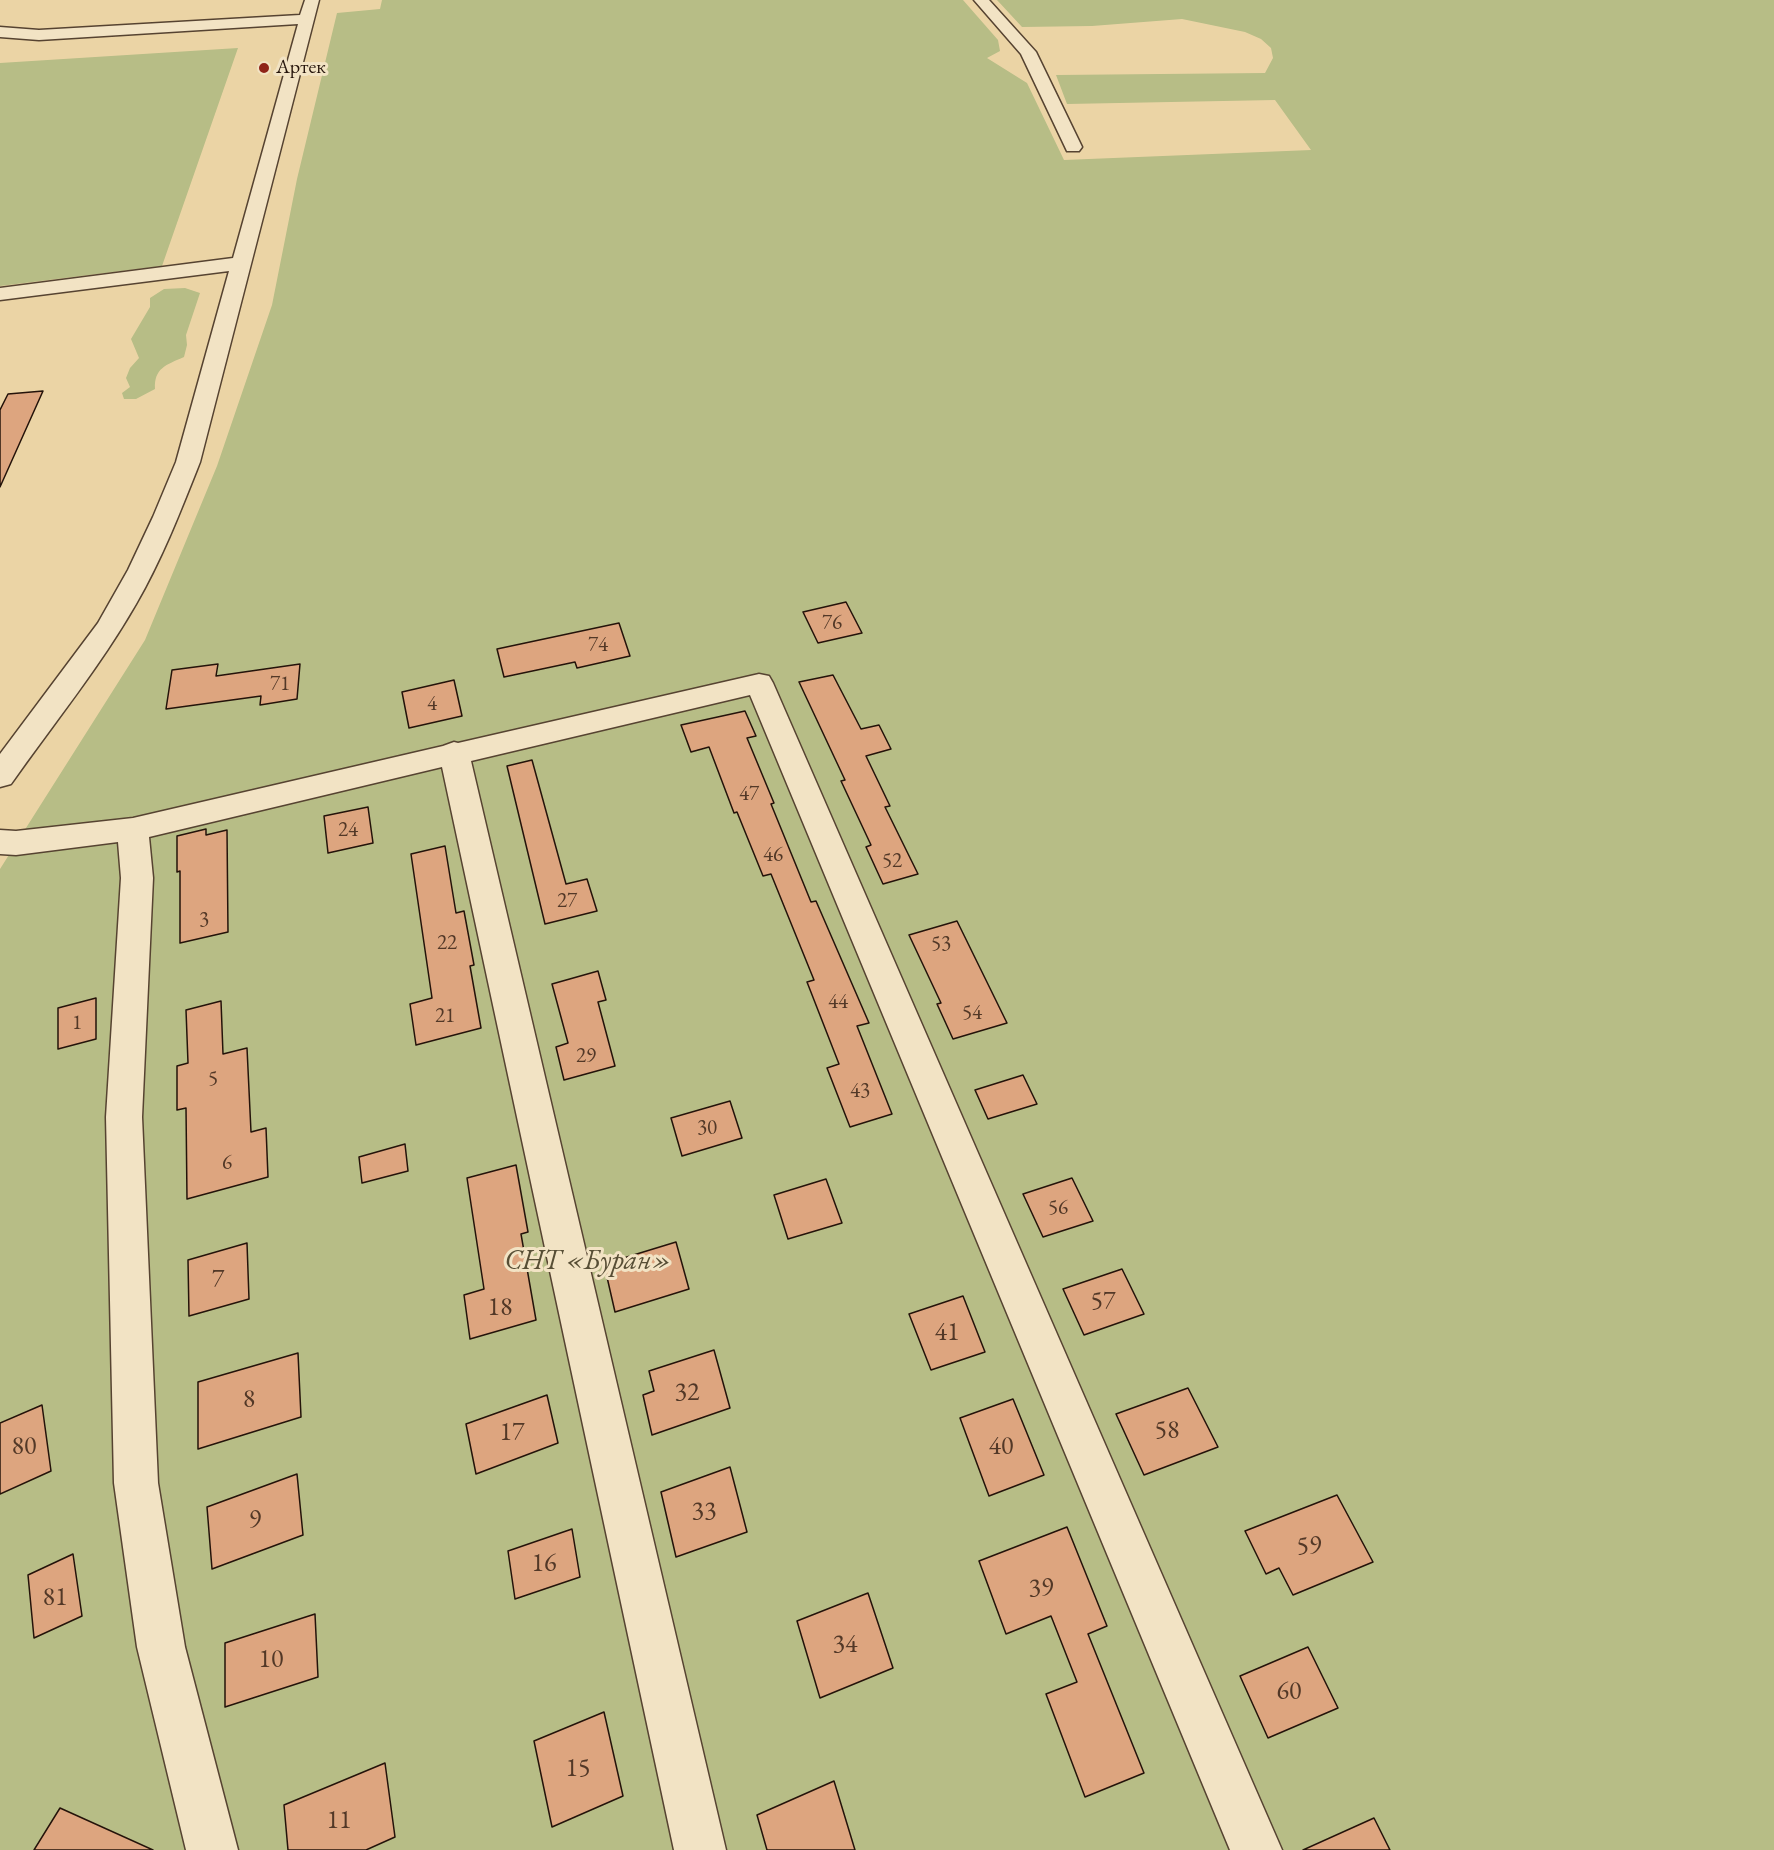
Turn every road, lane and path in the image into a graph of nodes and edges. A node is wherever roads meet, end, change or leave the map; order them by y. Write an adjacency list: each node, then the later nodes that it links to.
1 (312, 0): 3 (street)
2 (981, 0): 7 (street)
3 (307, 20): 5 (street); 8 (street)
4 (0, 32): 5 (street)
5 (39, 35): 6 (street)
6 (0, 42)
7 (1073, 147)
8 (242, 263): 9 (street); 11 (street)
9 (0, 294)
10 (454, 752): 12 (street); 15 (street); 16 (street)
11 (0, 776)
12 (133, 829): 13 (street); 14 (street)
13 (0, 842)
14 (212, 1850)
15 (700, 1850)
16 (1256, 1850)

